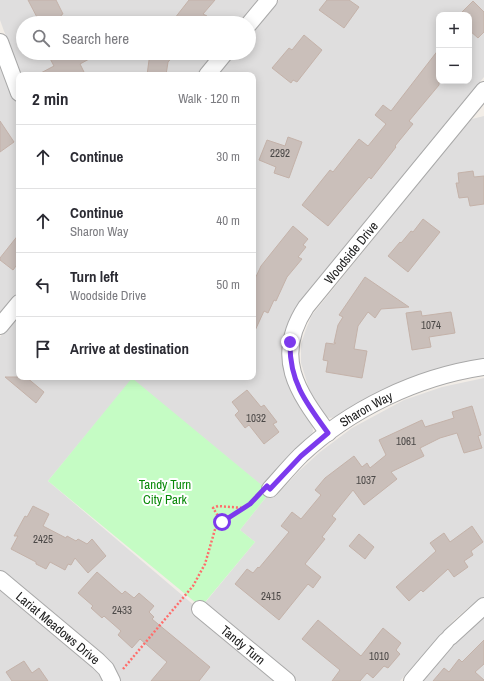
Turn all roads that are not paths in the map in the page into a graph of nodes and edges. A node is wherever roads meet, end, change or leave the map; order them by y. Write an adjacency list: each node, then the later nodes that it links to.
1 (269, 0): 2 (street)
2 (256, 16)
3 (0, 42): 6 (street)
4 (219, 60): 5 (street)
5 (209, 72)
6 (16, 85)
7 (484, 90): 11 (street, Woodside Drive)
8 (16, 307): 9 (street)
9 (0, 326)
10 (484, 367): 11 (street, Sharon Way)
11 (328, 433): 12 (street, Sharon Way)
12 (270, 489)
13 (0, 579): 16 (street, Lariat Meadows Drive)
14 (484, 606): 18 (street)
15 (200, 609): 17 (street, Tandy Turn)
16 (111, 679)
17 (286, 681)
18 (412, 681)

